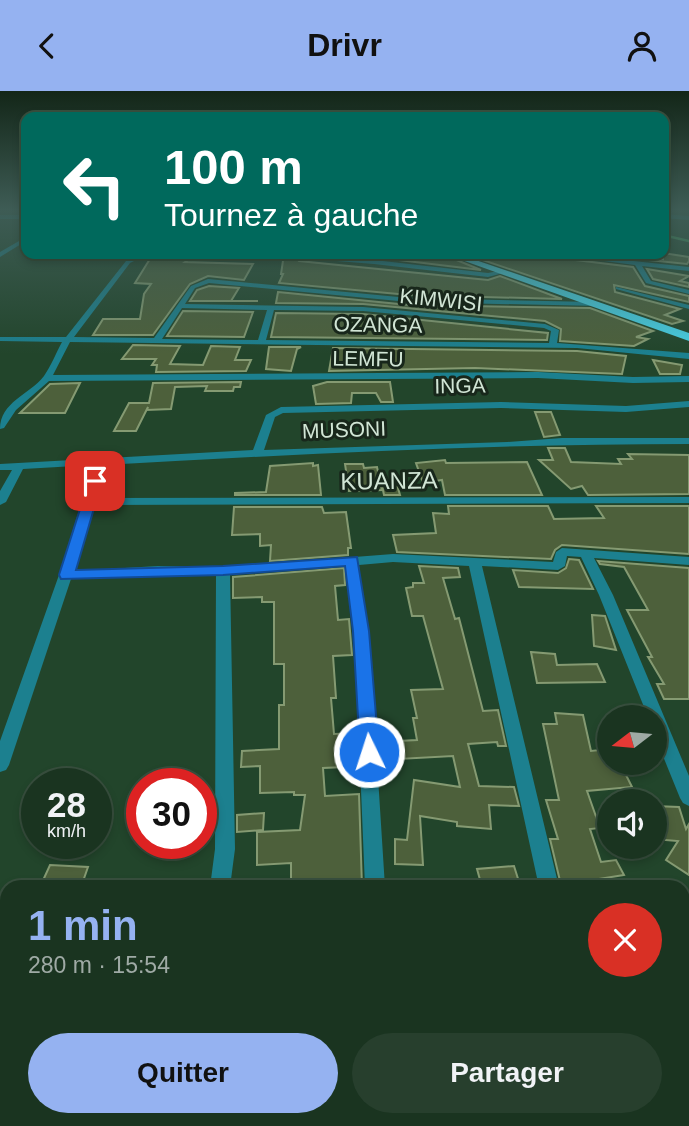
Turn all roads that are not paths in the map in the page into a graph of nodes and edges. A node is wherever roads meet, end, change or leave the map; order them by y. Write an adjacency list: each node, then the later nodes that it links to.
1 (134, 259): 16 (street)
2 (330, 259): 7 (street)
3 (465, 259): 7 (highway)
4 (600, 259): 5 (street)
5 (637, 263): 6 (street); 9 (street)
6 (689, 269)
7 (504, 272): 10 (highway)
8 (618, 288): 13 (street)
9 (689, 292)
10 (595, 304): 11 (street); 14 (highway)
11 (181, 306): 12 (street, KIMWISI); 18 (street)
12 (271, 307): 17 (street); 19 (street, KIMWISI)
13 (689, 307)
14 (689, 337)
15 (0, 339): 16 (street, OZANGA)
16 (67, 341): 18 (street, OZANGA); 21 (street)
17 (262, 341): 18 (street, OZANGA); 19 (street, OZANGA)
18 (156, 342)
19 (553, 346): 20 (street, OZANGA)
20 (689, 356)
21 (47, 378): 22 (street, LEMFU); 24 (street)
22 (689, 379)
23 (689, 404): 26 (street, INGA)
24 (0, 426)
25 (689, 441): 26 (street, MUSONI)
26 (258, 452): 27 (street, MUSONI)
27 (100, 461): 28 (street, MUSONI); 32 (street)
28 (19, 466): 29 (street, MUSONI); 31 (street)
29 (0, 467)
30 (689, 500): 32 (street, KUANZA)
31 (0, 502)
32 (90, 502): 38 (street)
33 (586, 554): 35 (street); 36 (street); 40 (street)
34 (352, 561): 36 (street); 37 (street); 42 (street)
35 (689, 561)
36 (475, 563): 43 (street)
37 (223, 571): 38 (street); 41 (street)
38 (66, 575): 39 (street)
39 (0, 765)
40 (689, 798)
41 (221, 880)
42 (374, 880)
43 (547, 880)

